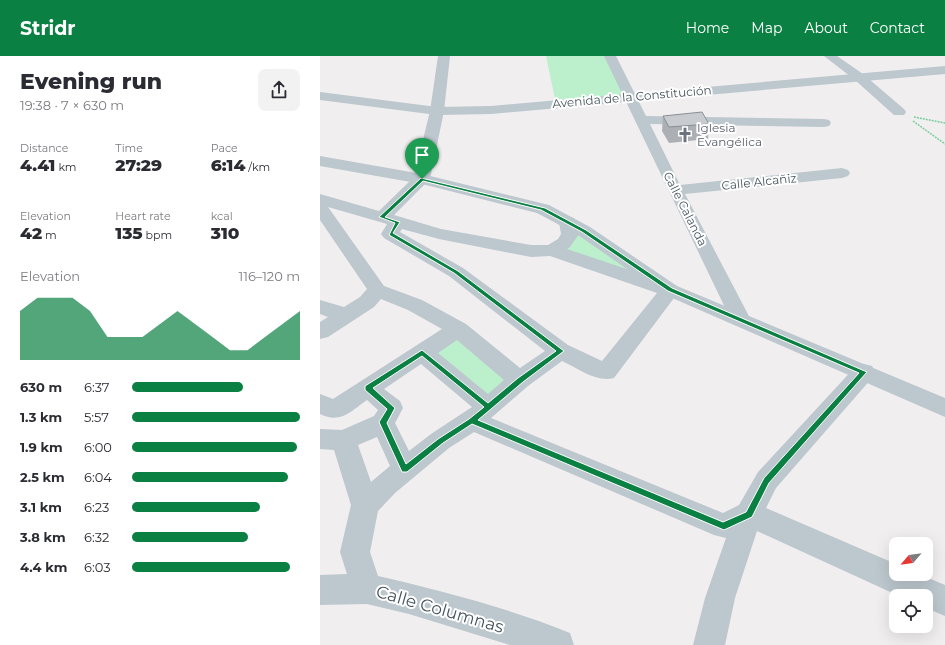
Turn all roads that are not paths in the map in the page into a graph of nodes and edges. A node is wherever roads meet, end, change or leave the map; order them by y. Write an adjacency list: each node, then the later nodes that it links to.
1 (444, 56): 8 (street)
2 (610, 56): 7 (street, Calle Calanda)
3 (830, 56): 5 (street)
4 (945, 70): 5 (street, Avenida de la Constitución)
5 (860, 77): 7 (street, Avenida de la Constitución); 9 (street)
6 (320, 96): 8 (street, Avenida de la Constitución)
7 (629, 98): 8 (street, Avenida de la Constitución); 10 (street, Calle Calanda)
8 (437, 111): 14 (street)
9 (904, 114)
10 (641, 120): 11 (street); 15 (street, Calle Calanda)
11 (824, 123)
12 (320, 160): 14 (street)
13 (842, 173): 15 (street, Calle Alcañiz)
14 (422, 179): 18 (street); 19 (street)
15 (675, 190): 25 (street, Calle Calanda)
16 (320, 199): 18 (street)
17 (320, 207): 21 (street)
18 (390, 220): 20 (street); 28 (street)
19 (568, 222): 20 (street); 22 (street)
20 (552, 250): 22 (street)
21 (377, 290): 24 (street); 26 (street)
22 (670, 290): 25 (street); 28 (street)
23 (320, 307): 24 (street)
24 (345, 315): 27 (street)
25 (741, 320): 30 (street)
26 (458, 329): 29 (street); 31 (street)
27 (320, 332)
28 (560, 351): 31 (street)
29 (422, 352): 32 (street); 35 (street)
30 (864, 372): 34 (street); 40 (street)
31 (520, 380): 35 (street)
32 (368, 388): 33 (street); 36 (street)
33 (320, 403)
34 (945, 408)
35 (480, 414): 38 (street); 40 (street)
36 (383, 422): 37 (street); 38 (street)
37 (332, 439): 39 (street)
38 (404, 470): 39 (street)
39 (365, 505): 41 (street)
40 (749, 514): 43 (street); 45 (street)
41 (367, 589): 42 (street, Calle Columnas); 44 (street, Calle Columnas)
42 (320, 590)
43 (945, 601)
44 (558, 645)
45 (709, 645)

